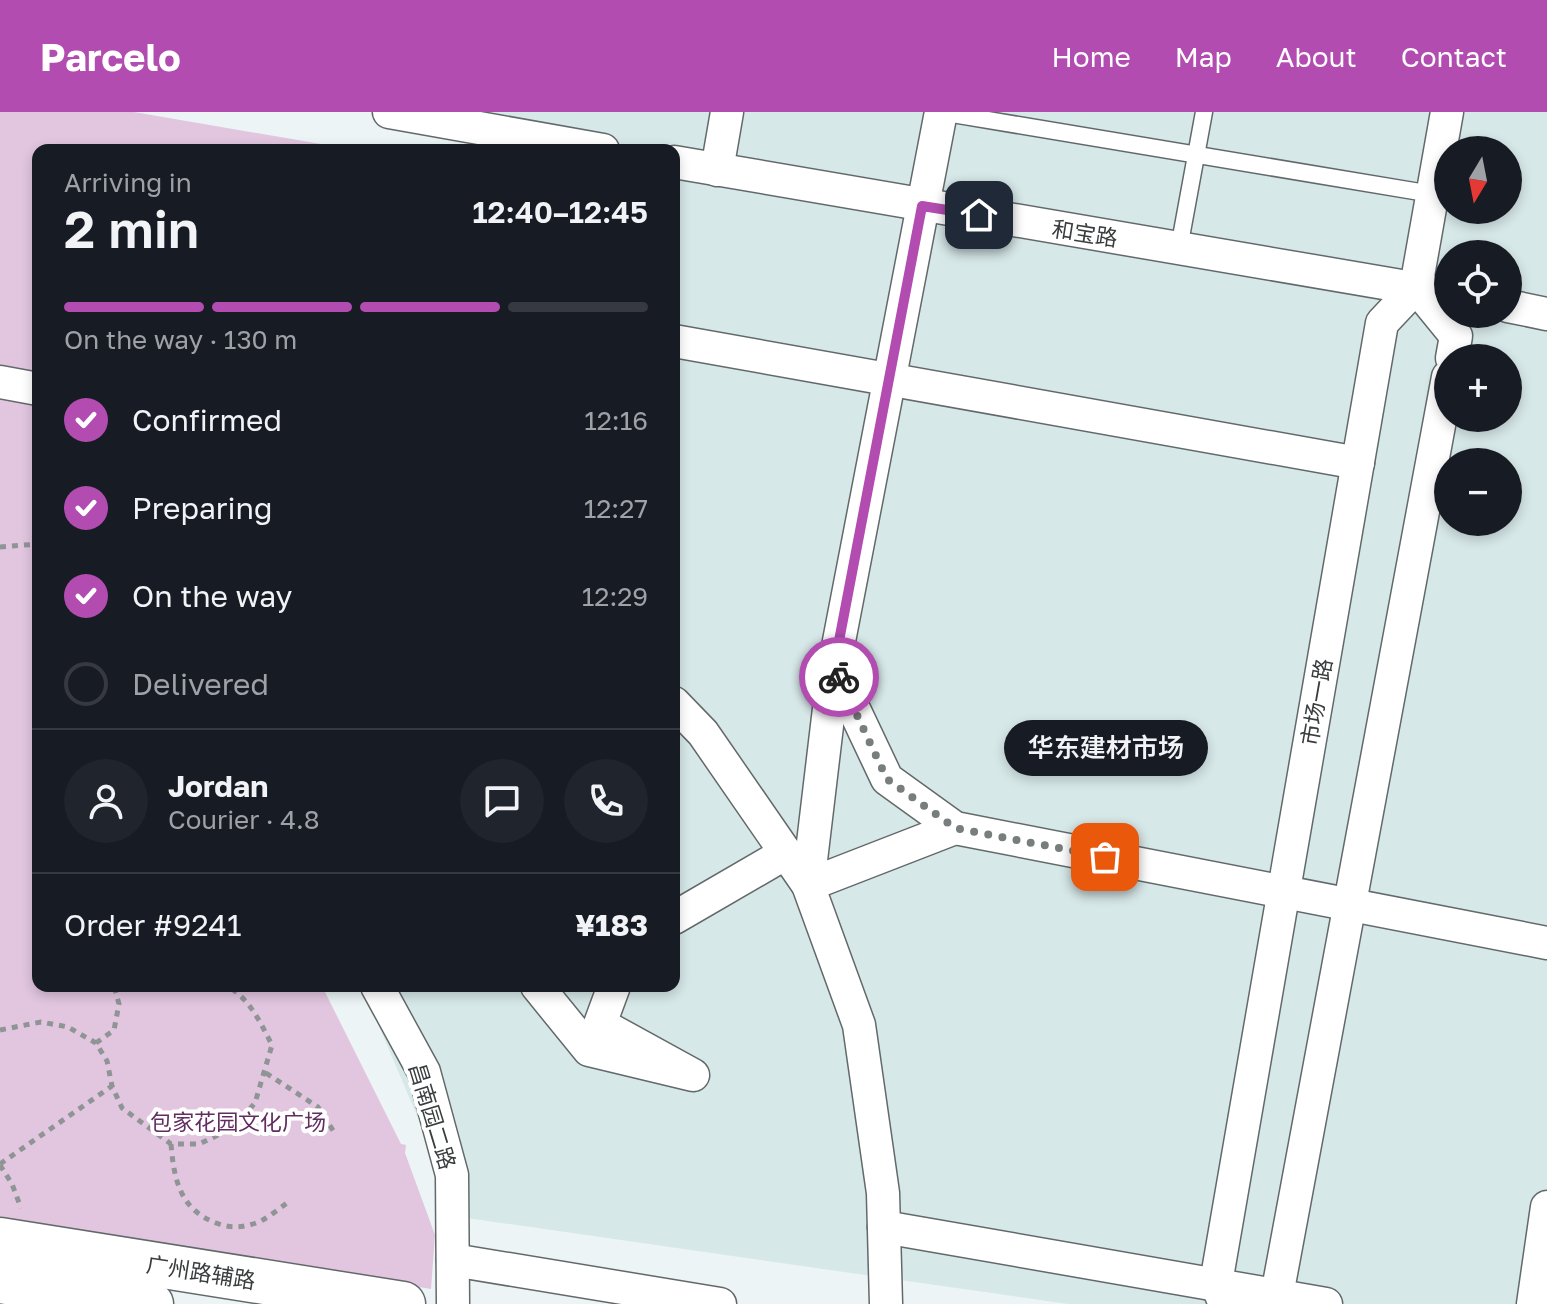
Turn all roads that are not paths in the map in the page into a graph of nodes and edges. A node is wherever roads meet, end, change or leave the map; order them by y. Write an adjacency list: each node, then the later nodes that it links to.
1 (389, 112): 6 (street)
2 (727, 112): 10 (street)
3 (940, 112): 8 (lane); 12 (street)
4 (1204, 112): 8 (lane)
5 (1447, 112): 11 (street)
6 (469, 129): 7 (street)
7 (565, 144)
8 (1196, 155): 11 (lane); 13 (lane)
9 (680, 163): 10 (street, 和宝路)
10 (717, 170): 12 (street, 和宝路)
11 (1432, 194): 14 (street)
12 (922, 206): 13 (street, 和宝路); 20 (street)
13 (1179, 248): 14 (street, 和宝路)
14 (1416, 287): 15 (street, 和宝路); 19 (street); 24 (street, 市场一路)
15 (1434, 291)
16 (1522, 309): 17 (street)
17 (1547, 314)
18 (680, 342): 20 (street)
19 (1455, 344)
20 (889, 379): 24 (street); 25 (street)
21 (0, 382): 22 (street)
22 (32, 388)
23 (1438, 432): 31 (street)
24 (1358, 463): 30 (street, 市场一路)
25 (834, 667): 27 (street); 29 (street)
26 (680, 709): 28 (street)
27 (955, 828): 29 (street); 30 (street)
28 (786, 853): 29 (street); 32 (street)
29 (808, 885): 38 (street)
30 (1284, 892): 31 (street); 42 (street, 市场一路)
31 (1350, 905): 33 (street); 43 (street)
32 (680, 915)
33 (1547, 943)
34 (380, 992): 40 (street, 昌南园二路)
35 (542, 992): 36 (street)
36 (612, 992)
37 (1547, 1207): 50 (street)
38 (884, 1227): 42 (street); 48 (street)
39 (13, 1242): 45 (main road, 广州路辅路)
40 (453, 1260): 46 (street, 昌南园二路); 47 (street)
41 (0, 1281): 44 (main road)
42 (1220, 1294): 43 (street)
43 (1273, 1299): 49 (street)
44 (151, 1304)
45 (403, 1304)
46 (453, 1304)
47 (720, 1304)
48 (886, 1304)
49 (1326, 1304)
50 (1533, 1304)

